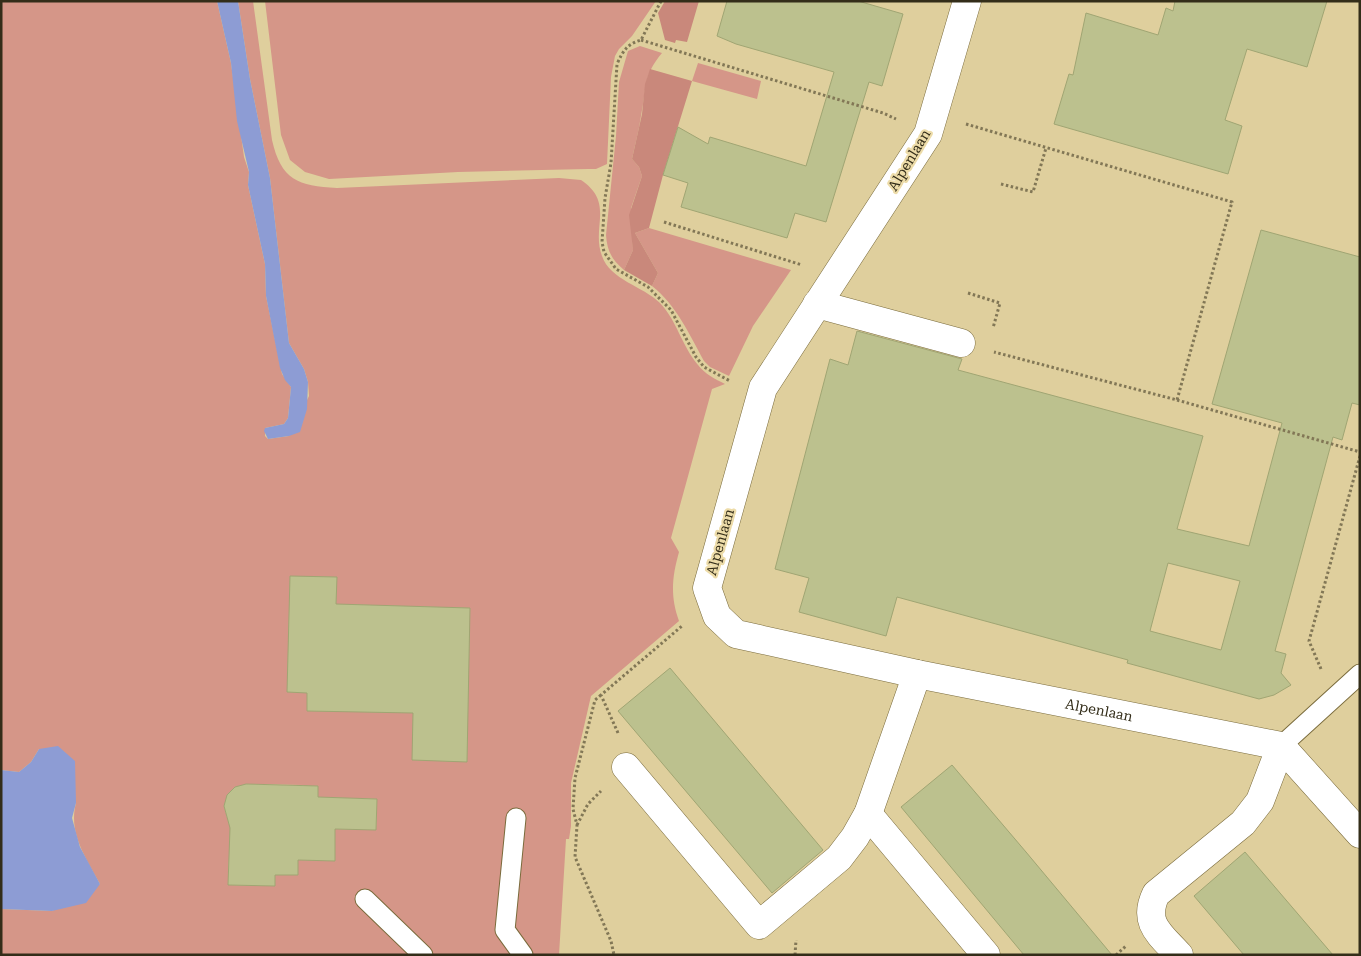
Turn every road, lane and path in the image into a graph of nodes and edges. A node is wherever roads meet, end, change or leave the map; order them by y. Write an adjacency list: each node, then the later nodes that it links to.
1 (661, 1): 3 (path)
2 (967, 1): 4 (street, Alpenlaan)
3 (641, 40): 4 (path); 12 (path)
4 (931, 124): 5 (path); 8 (street, Alpenlaan)
5 (1046, 148): 6 (path); 13 (path)
6 (1001, 184)
7 (664, 222): 8 (path)
8 (836, 276): 10 (street, Alpenlaan)
9 (968, 293): 11 (path)
10 (818, 304): 11 (street); 12 (street, Alpenlaan)
11 (973, 347): 13 (path)
12 (761, 394): 16 (street, Alpenlaan)
13 (1177, 400): 14 (path)
14 (1360, 452)
15 (1360, 456): 20 (path)
16 (712, 601): 17 (street, Alpenlaan); 19 (path)
17 (917, 674): 21 (street, Alpenlaan); 23 (street)
18 (1360, 674): 20 (lane)
19 (601, 695): 22 (path); 25 (path)
20 (1333, 698): 21 (lane)
21 (1281, 746): 26 (street); 32 (street)
22 (626, 767): 23 (street); 25 (path)
23 (868, 814): 31 (street)
24 (516, 818): 29 (lane)
25 (578, 825): 30 (path)
26 (1360, 834)
27 (365, 899): 28 (lane)
28 (423, 955)
29 (523, 955)
30 (614, 955)
31 (986, 955)
32 (1179, 955)

